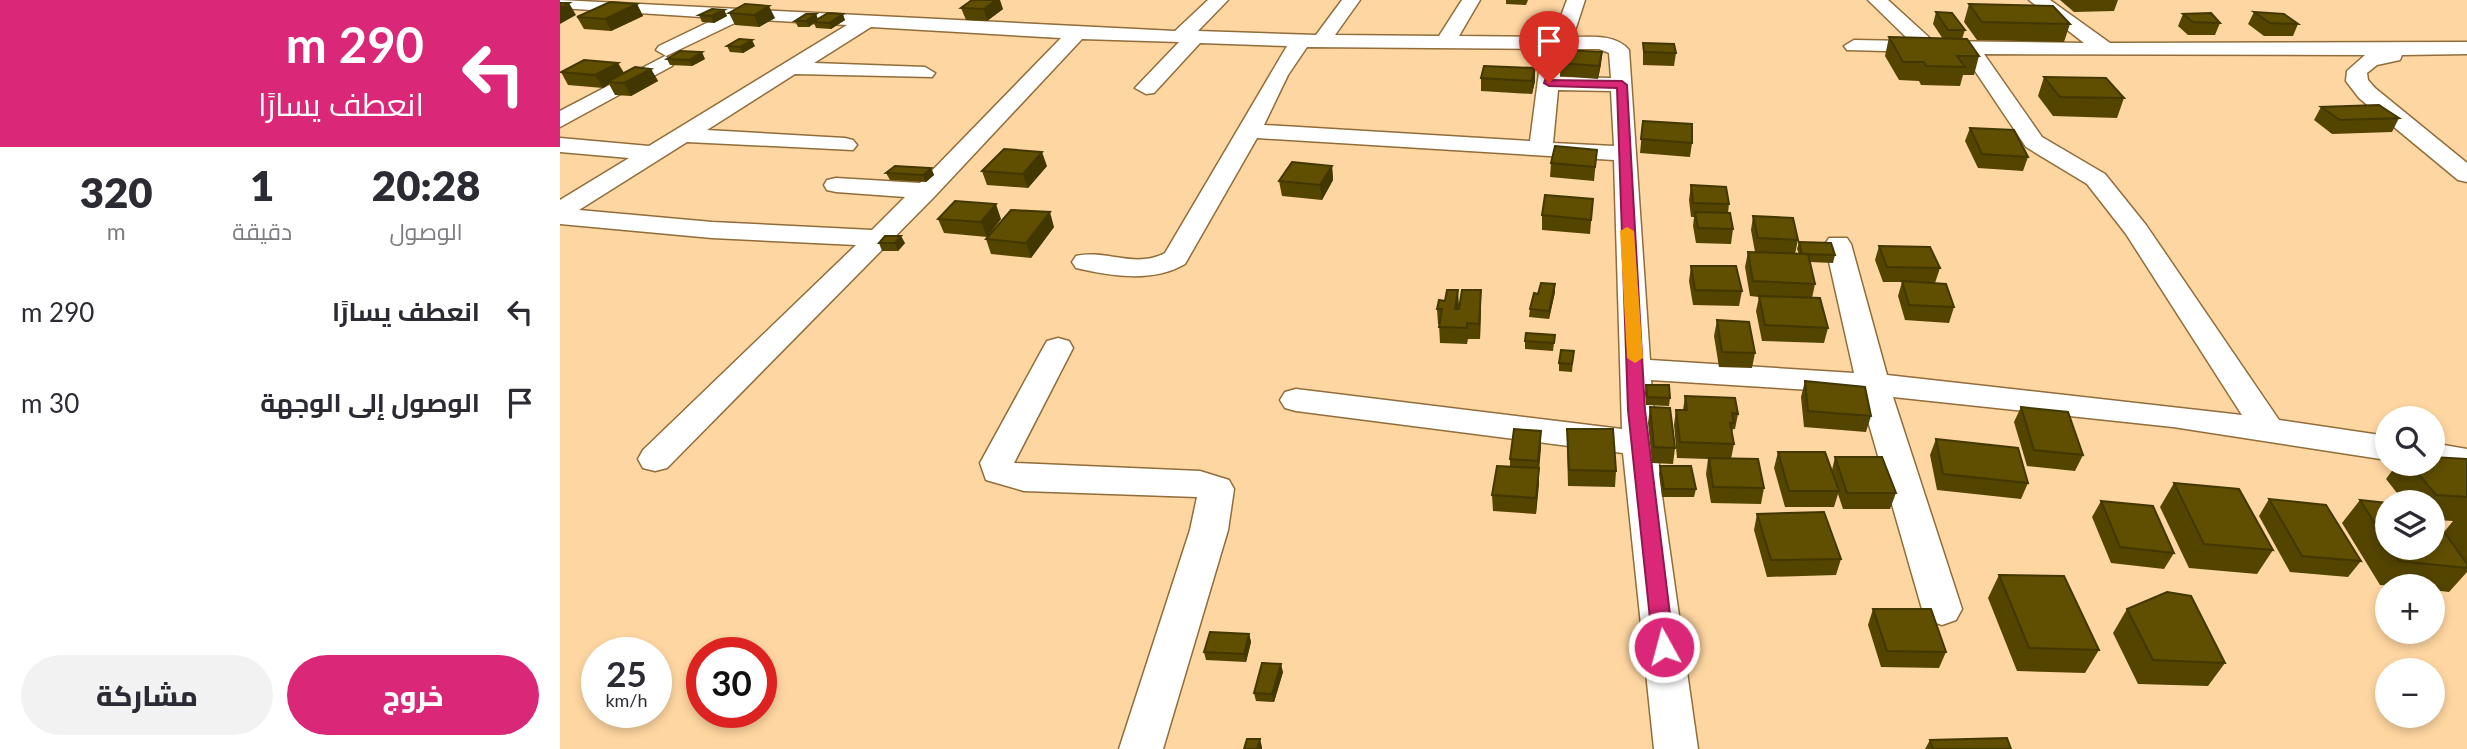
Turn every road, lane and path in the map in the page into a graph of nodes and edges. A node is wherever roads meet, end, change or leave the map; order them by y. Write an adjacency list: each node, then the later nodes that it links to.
1 (668, 0): 11 (street)
2 (1219, 0): 16 (street)
3 (1351, 0): 17 (street)
4 (1472, 0): 18 (street)
5 (1576, 0): 19 (street)
6 (1877, 0): 20 (street)
7 (2038, 0): 24 (street)
8 (589, 2): 9 (street); 11 (street)
9 (560, 3)
10 (931, 4): 14 (street)
11 (646, 9): 12 (street)
12 (738, 14): 13 (street); 30 (street)
13 (867, 21): 14 (street); 25 (street)
14 (892, 22): 15 (street)
15 (1077, 33): 16 (street); 40 (street)
16 (1189, 36): 17 (street); 29 (street)
17 (1311, 41): 18 (street); 31 (street)
18 (1446, 41): 19 (street)
19 (1557, 43): 27 (street); 28 (street)
20 (1926, 45): 21 (street); 22 (street)
21 (1854, 46)
22 (1969, 47): 24 (street); 49 (street)
23 (2463, 49): 24 (street); 38 (street)
24 (2106, 50)
25 (790, 68): 26 (street); 32 (street)
26 (925, 73)
27 (1549, 83): 28 (street); 35 (street)
28 (1622, 85): 37 (street)
29 (1146, 88)
30 (560, 120)
31 (1250, 131): 35 (street); 44 (street)
32 (683, 135): 34 (street); 36 (street)
33 (560, 145): 36 (street)
34 (845, 145)
35 (1541, 149): 37 (street)
36 (650, 153): 41 (street)
37 (1624, 154): 46 (street)
38 (2467, 175)
39 (836, 185): 40 (street)
40 (926, 191): 42 (street)
41 (560, 214): 42 (street)
42 (879, 238): 53 (street)
43 (1838, 244): 47 (street)
44 (1086, 262)
45 (1058, 348): 56 (street)
46 (1636, 369): 47 (street); 50 (street)
47 (1873, 384): 49 (street); 55 (street)
48 (1296, 400): 50 (street)
49 (2268, 429): 51 (street)
50 (1639, 443): 57 (street)
51 (2375, 446)
52 (2445, 457): 54 (street)
53 (654, 459)
54 (2467, 461)
55 (1942, 609)
56 (1142, 749)
57 (1676, 749)

